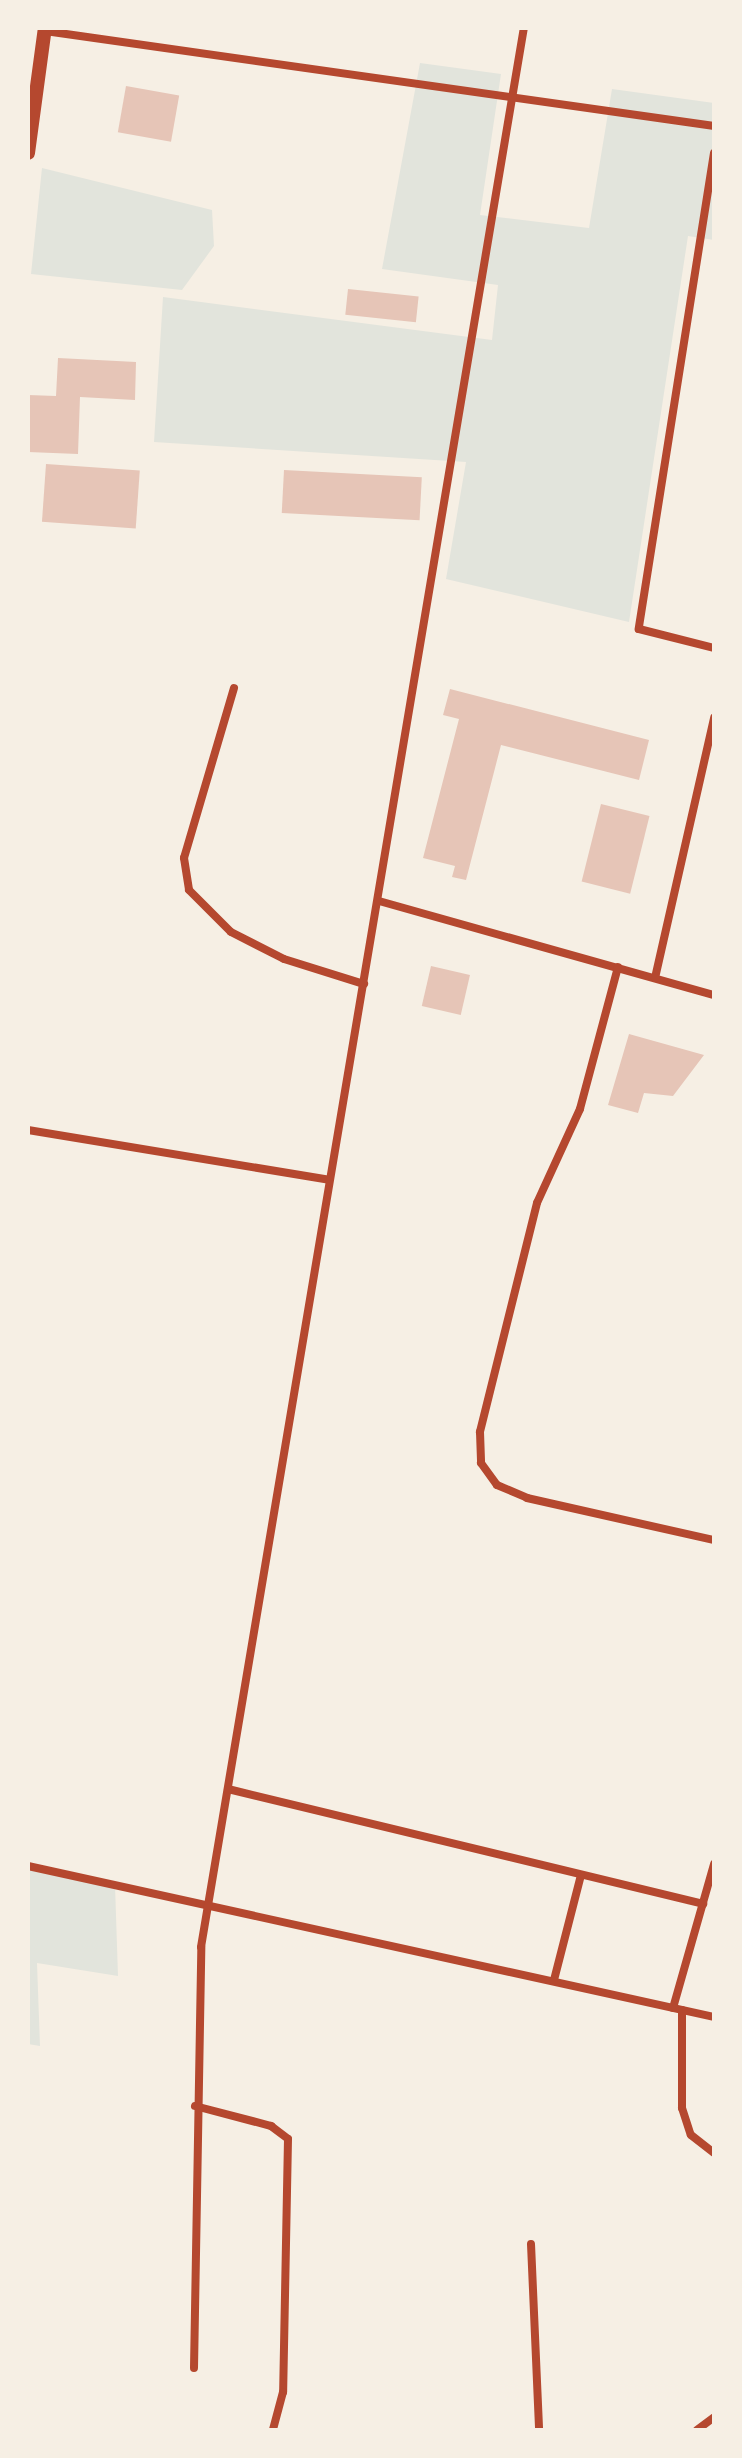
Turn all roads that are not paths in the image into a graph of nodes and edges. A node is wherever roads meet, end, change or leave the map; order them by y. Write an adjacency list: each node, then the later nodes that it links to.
1 (524, 28): 4 (street)
2 (28, 29): 3 (street)
3 (45, 30): 4 (street); 6 (street)
4 (515, 98): 5 (street); 11 (street)
5 (714, 126)
6 (28, 153)
7 (714, 153): 8 (street)
8 (714, 648)
9 (234, 688): 14 (street)
10 (714, 718): 13 (street)
11 (379, 901): 12 (street); 14 (street)
12 (618, 967): 13 (street); 18 (street)
13 (655, 978): 15 (street)
14 (364, 984): 17 (street)
15 (714, 995)
16 (28, 1130): 17 (street)
17 (329, 1180): 19 (street)
18 (714, 1540)
19 (228, 1789): 22 (street); 23 (street)
20 (714, 1864): 24 (street)
21 (28, 1866): 23 (street)
22 (581, 1875): 24 (street); 25 (street)
23 (209, 1904): 25 (street); 28 (street)
24 (703, 1904): 26 (street)
25 (554, 1980): 26 (street)
26 (678, 2009): 27 (street); 29 (street)
27 (714, 2017)
28 (195, 2106): 31 (street); 33 (street)
29 (714, 2153)
30 (531, 2244): 34 (street)
31 (194, 2368)
32 (714, 2417): 35 (street)
33 (273, 2430)
34 (539, 2430)
35 (697, 2430)

